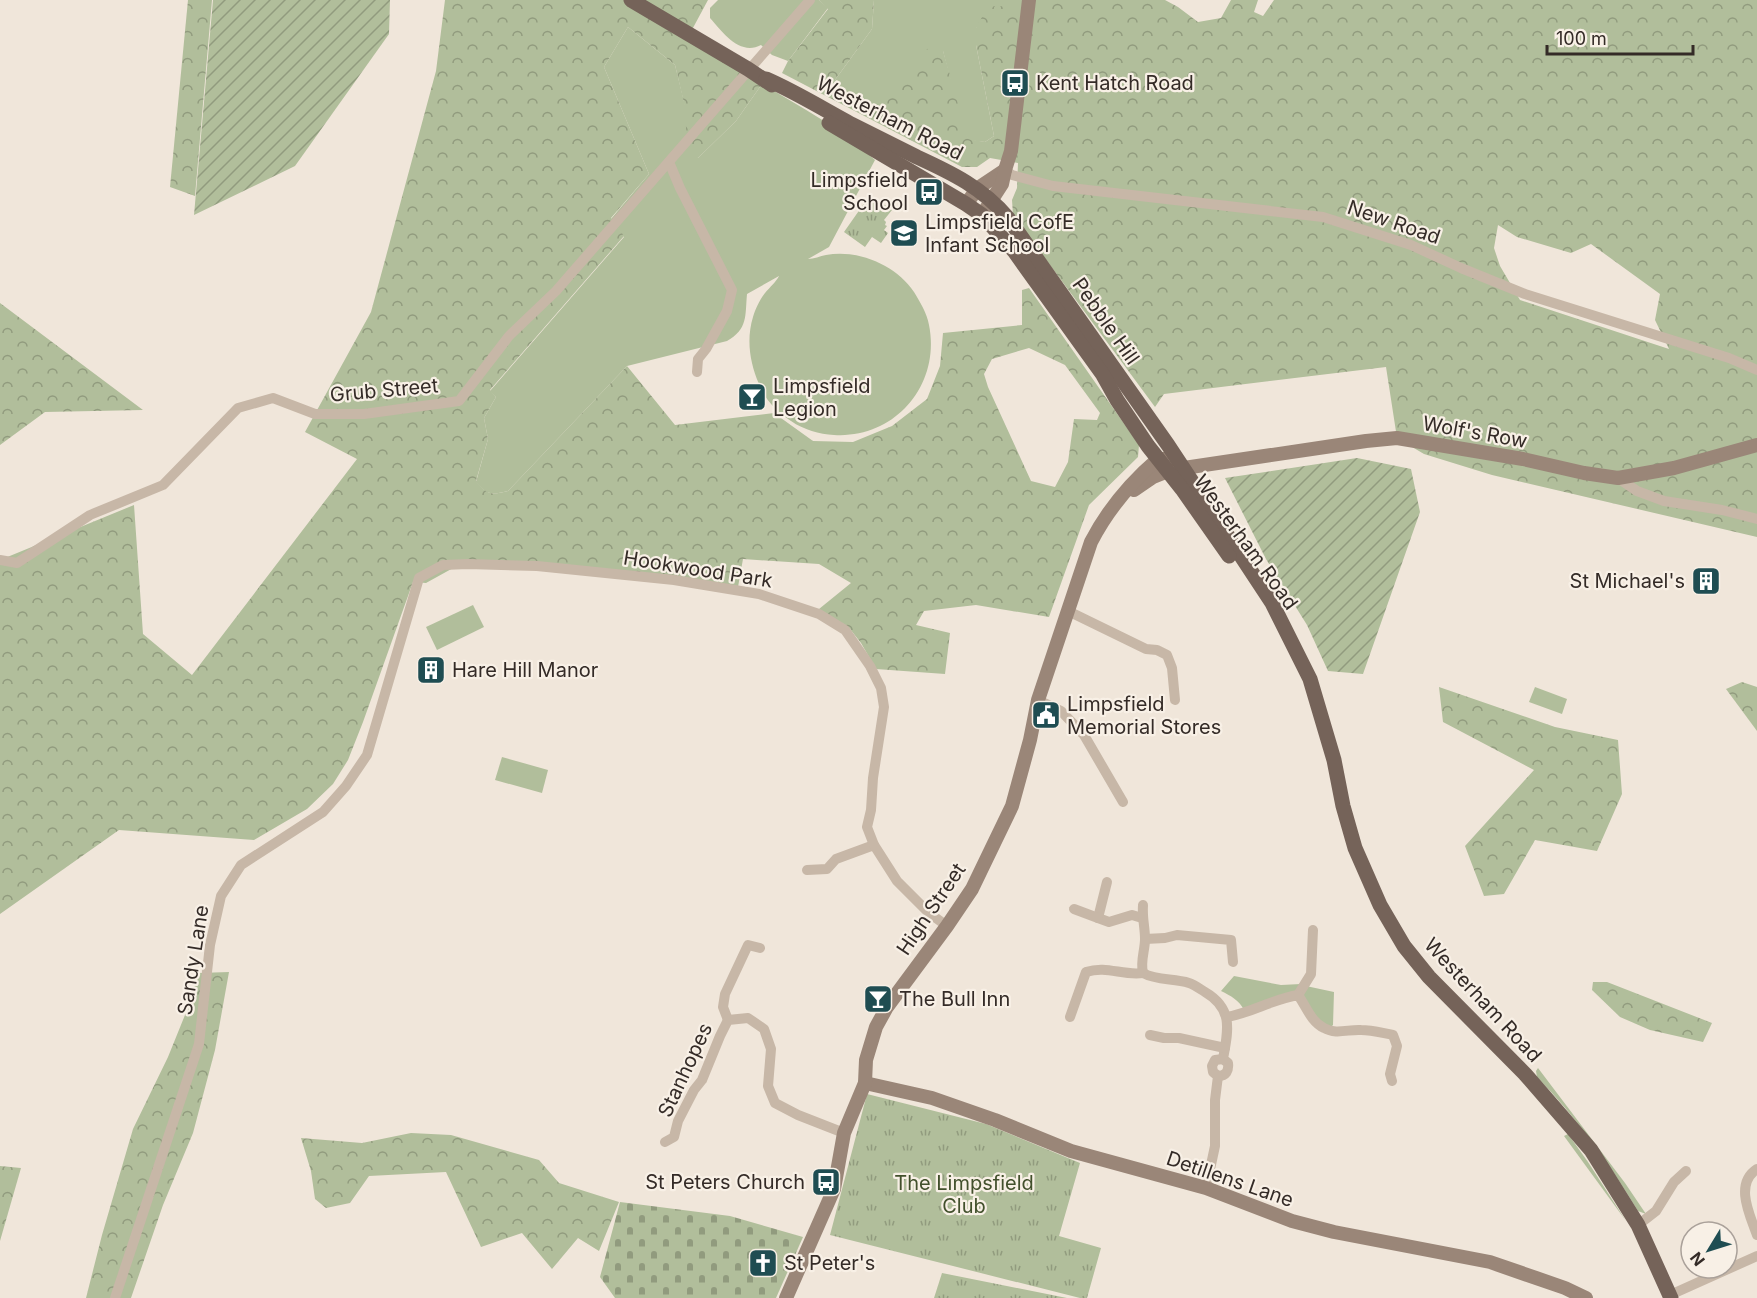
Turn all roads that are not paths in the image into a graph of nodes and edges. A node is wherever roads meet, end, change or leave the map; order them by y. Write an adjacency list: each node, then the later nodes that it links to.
1 (631, 0): 4 (main road, Westerham Road)
2 (810, 0): 4 (street, Grub Street)
3 (1029, 0): 7 (main road)
4 (748, 69): 5 (main road, Westerham Road); 6 (street, Grub Street)
5 (766, 79): 8 (main road, Westerham Road); 10 (main road, Westerham Road)
6 (669, 162): 12 (street); 19 (street, Grub Street)
7 (1005, 170): 8 (main road); 9 (main road); 11 (street, New Road)
8 (978, 188): 9 (main road, Westerham Road); 10 (main road)
9 (991, 199): 10 (main road); 15 (main road, Pebble Hill)
10 (974, 210): 14 (main road, Pebble Hill)
11 (1757, 370)
12 (697, 372)
13 (1757, 445): 16 (main road, Wolf's Row)
14 (1158, 459): 15 (main road, Pebble Hill); 17 (main road, High Street)
15 (1176, 466): 16 (main road, Wolf's Row); 17 (main road, High Street); 51 (main road, Westerham Road)
16 (1618, 478): 18 (street)
17 (1114, 504): 21 (main road, High Street)
18 (1757, 519)
19 (0, 560)
20 (419, 578): 25 (street, Hookwood Park); 55 (street, Sandy Lane)
21 (1068, 611): 22 (main road, High Street); 23 (street)
22 (1038, 700): 24 (street); 32 (main road, High Street)
23 (1175, 700)
24 (1123, 802)
25 (874, 845): 26 (street); 32 (street, Hookwood Park)
26 (807, 870)
27 (1107, 882): 30 (street)
28 (1143, 905): 31 (street)
29 (1074, 909): 30 (street)
30 (1098, 918): 31 (street)
31 (1142, 918): 34 (street)
32 (947, 926): 45 (main road, High Street)
33 (1313, 930): 38 (street)
34 (1145, 939): 36 (street); 37 (street)
35 (760, 948): 41 (street)
36 (1233, 962)
37 (1143, 973): 39 (street); 40 (street)
38 (1298, 995): 40 (street); 44 (street)
39 (1070, 1017)
40 (1227, 1017): 43 (street)
41 (728, 1020): 46 (street, Stanhopes); 47 (street, Stanhopes)
42 (1150, 1035): 43 (street)
43 (1224, 1053): 50 (street)
44 (1392, 1081)
45 (865, 1083): 46 (main road, High Street); 50 (main road, Detillens Lane)
46 (844, 1133): 56 (main road, High Street)
47 (665, 1142)
48 (1757, 1169): 52 (street)
49 (1686, 1170): 51 (street)
50 (1206, 1188): 57 (main road, Detillens Lane)
51 (1638, 1225): 54 (main road, Westerham Road)
52 (1757, 1235)
53 (1757, 1256): 54 (street)
54 (1670, 1297)
55 (115, 1298)
56 (786, 1298)
57 (1586, 1298)

